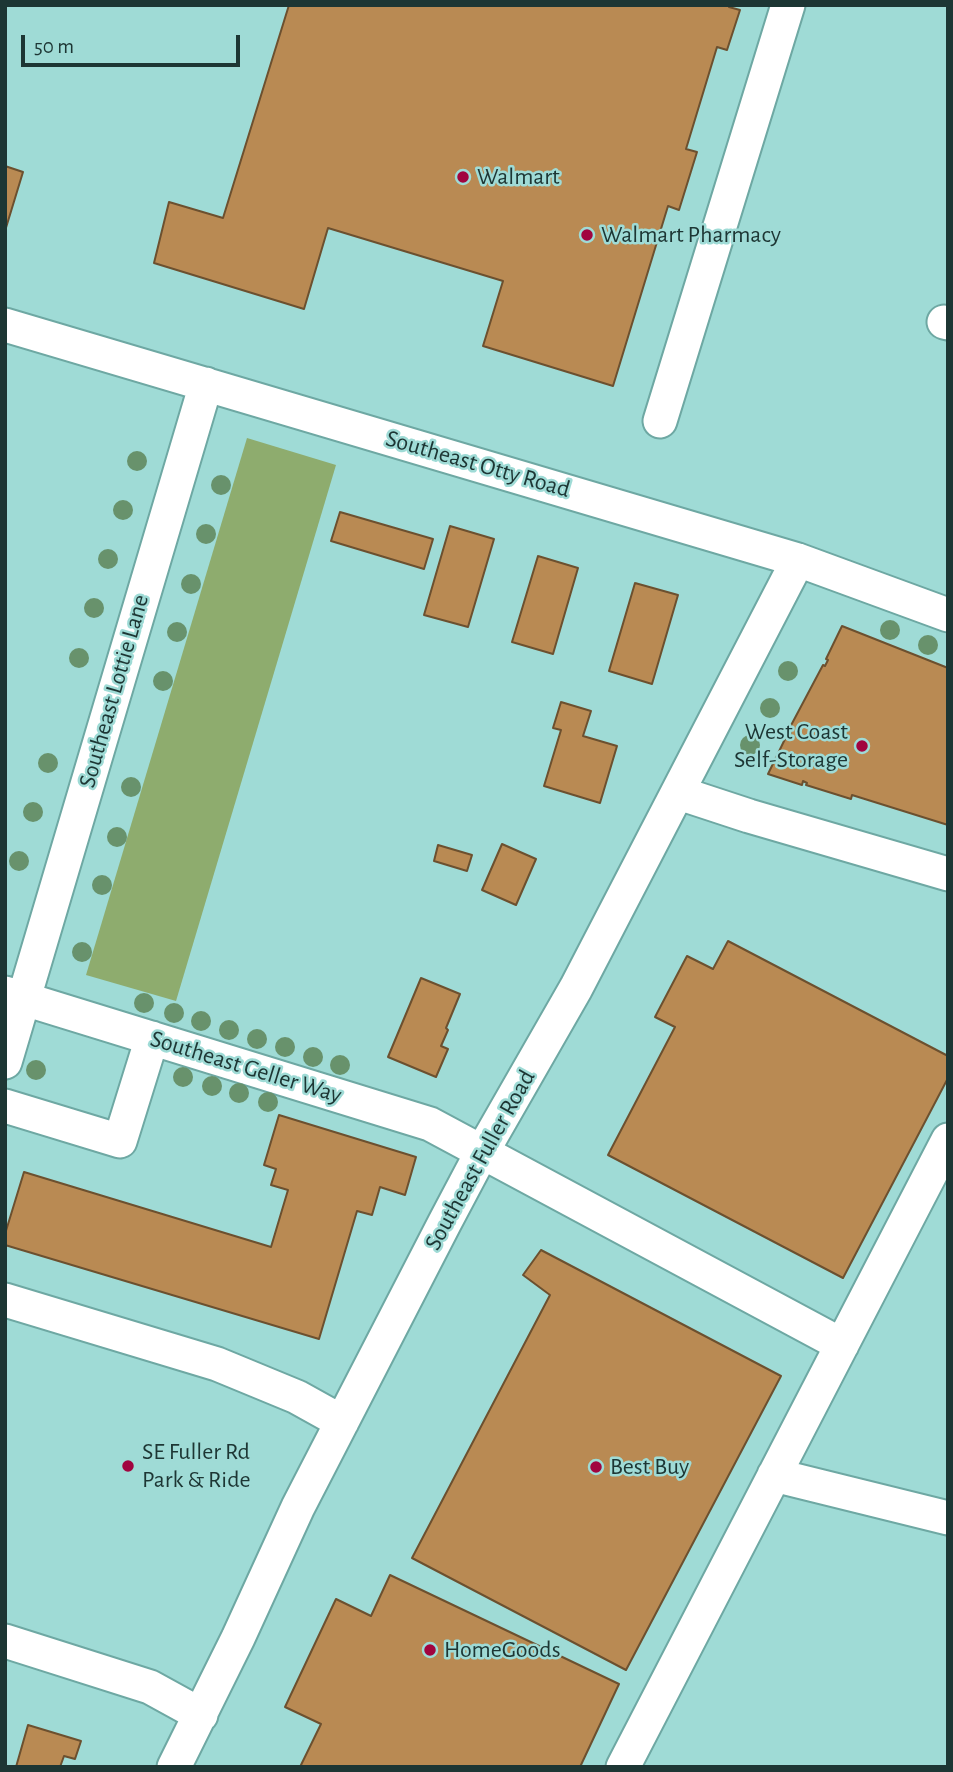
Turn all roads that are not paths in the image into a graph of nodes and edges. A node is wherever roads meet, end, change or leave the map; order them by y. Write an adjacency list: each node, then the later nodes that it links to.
1 (788, 5): 4 (street)
2 (5, 325): 3 (street, Southeast Otty Road)
3 (205, 384): 5 (street, Southeast Otty Road); 9 (street, Southeast Lottie Lane)
4 (660, 421)
5 (798, 559): 6 (street, Southeast Otty Road); 7 (street, Southeast Fuller Road)
6 (948, 615)
7 (679, 793): 8 (street); 14 (street, Southeast Fuller Road)
8 (948, 874)
9 (15, 995): 10 (street, Southeast Geller Way); 11 (street, Southeast Lottie Lane)
10 (152, 1038): 12 (street); 14 (street, Southeast Geller Way)
11 (5, 1062)
12 (5, 1105)
13 (948, 1140): 16 (street)
14 (482, 1152): 16 (street, Southeast Geller Way); 17 (street, Southeast Fuller Road)
15 (5, 1300): 17 (street)
16 (842, 1345): 18 (street)
17 (342, 1422): 21 (street, Southeast Fuller Road)
18 (774, 1475): 19 (street); 23 (street)
19 (948, 1518)
20 (5, 1641): 21 (street)
21 (201, 1715): 22 (street, Southeast Fuller Road)
22 (174, 1767)
23 (623, 1767)

